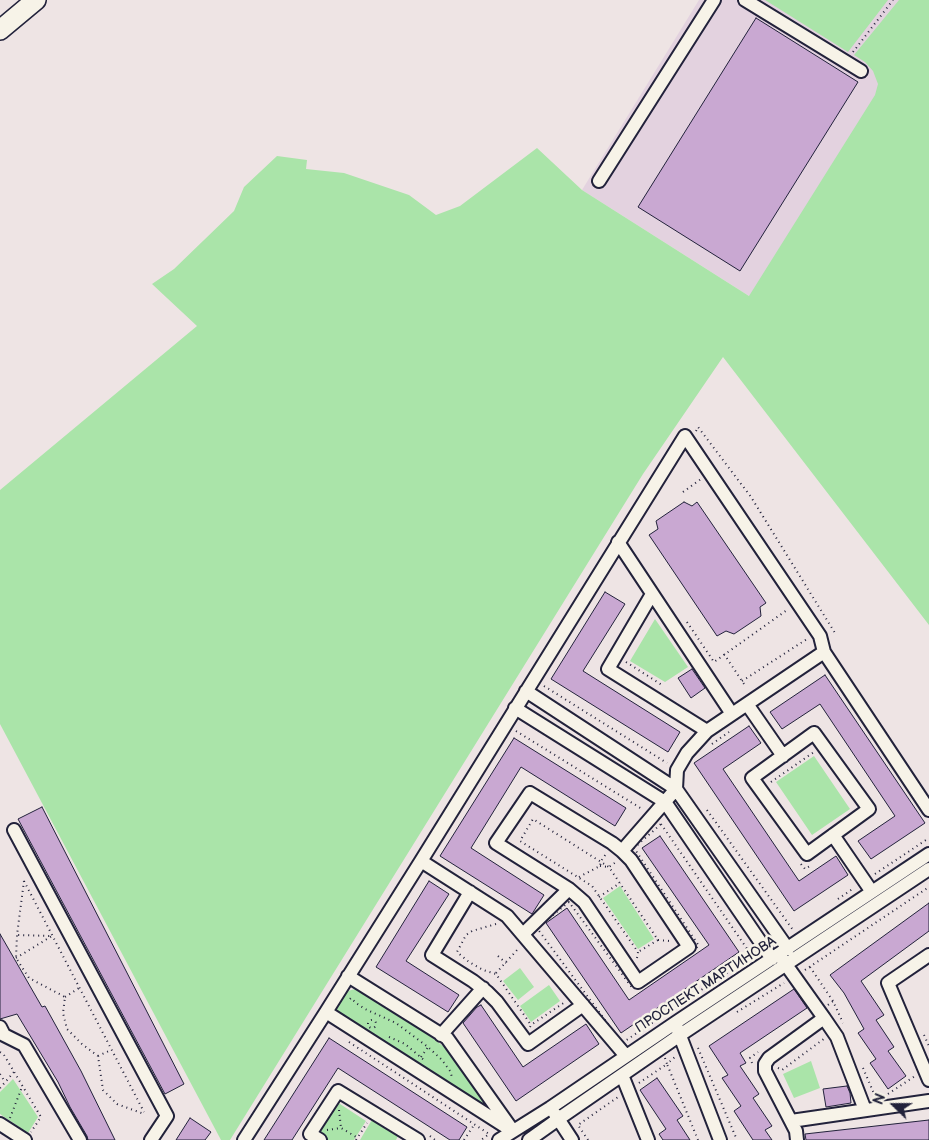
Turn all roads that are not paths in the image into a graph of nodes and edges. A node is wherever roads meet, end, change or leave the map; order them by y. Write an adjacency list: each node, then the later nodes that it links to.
1 (36, 0): 4 (highway)
2 (714, 0): 6 (street)
3 (745, 0): 5 (street)
4 (0, 30)
5 (861, 71)
6 (599, 181)
7 (618, 542): 8 (street); 9 (street); 10 (street)
8 (652, 594): 13 (street); 14 (street)
9 (824, 652): 11 (street); 18 (street)
10 (526, 691): 12 (street); 16 (street)
11 (747, 704): 13 (street); 15 (street)
12 (519, 711): 17 (street); 23 (street)
13 (732, 714): 14 (street)
14 (707, 731): 16 (street)
15 (783, 756): 20 (street); 20 (street)
16 (676, 789): 17 (street); 30 (street)
17 (665, 802): 21 (street); 30 (street)
18 (929, 810)
19 (14, 830): 53 (street)
20 (833, 835): 27 (street)
21 (620, 850): 25 (street); 25 (street)
22 (929, 854): 27 (street, ПРОСПЕКТ МАРТИНОВА)
23 (421, 861): 26 (street); 31 (street)
24 (929, 869): 30 (street, ПРОСПЕКТ МАРТИНОВА)
25 (570, 889): 28 (street)
26 (470, 892): 28 (street); 32 (street)
27 (872, 892): 30 (street, ПРОСПЕКТ МАРТИНОВА)
28 (523, 934): 33 (street)
29 (929, 955): 42 (street)
30 (781, 957): 35 (street); 36 (street, ПРОСПЕКТ МАРТИНОВА); 39 (street, ПРОСПЕКТ МАРТИНОВА)
31 (348, 976): 34 (street); 38 (street)
32 (483, 988): 33 (street); 38 (street)
33 (584, 1005): 40 (street)
34 (326, 1012): 49 (street); 54 (street)
35 (824, 1018): 45 (street); 47 (street)
36 (675, 1023): 39 (street); 40 (street, ПРОСПЕКТ МАРТИНОВА)
37 (0, 1027): 52 (street)
38 (441, 1035): 49 (street)
39 (680, 1035): 41 (street, ПРОСПЕКТ МАРТИНОВА); 60 (street)
40 (626, 1056): 44 (street, ПРОСПЕКТ МАРТИНОВА)
41 (622, 1075): 46 (street, ПРОСПЕКТ МАРТИНОВА); 59 (street)
42 (929, 1080)
43 (929, 1101): 45 (street)
44 (550, 1108): 46 (street); 49 (street, ПРОСПЕКТ МАРТИНОВА)
45 (865, 1110): 47 (street)
46 (558, 1119): 57 (street, ПРОСПЕКТ МАРТИНОВА); 58 (street)
47 (791, 1121): 61 (street)
48 (4, 1123): 51 (street)
49 (513, 1131): 56 (street, ПРОСПЕКТ МАРТИНОВА)
50 (315, 1137): 55 (street)
51 (27, 1138)
52 (80, 1140)
53 (151, 1140)
54 (244, 1140)
55 (418, 1140)
56 (499, 1140)
57 (529, 1140)
58 (572, 1140)
59 (648, 1140)
60 (720, 1140)
61 (797, 1140)

